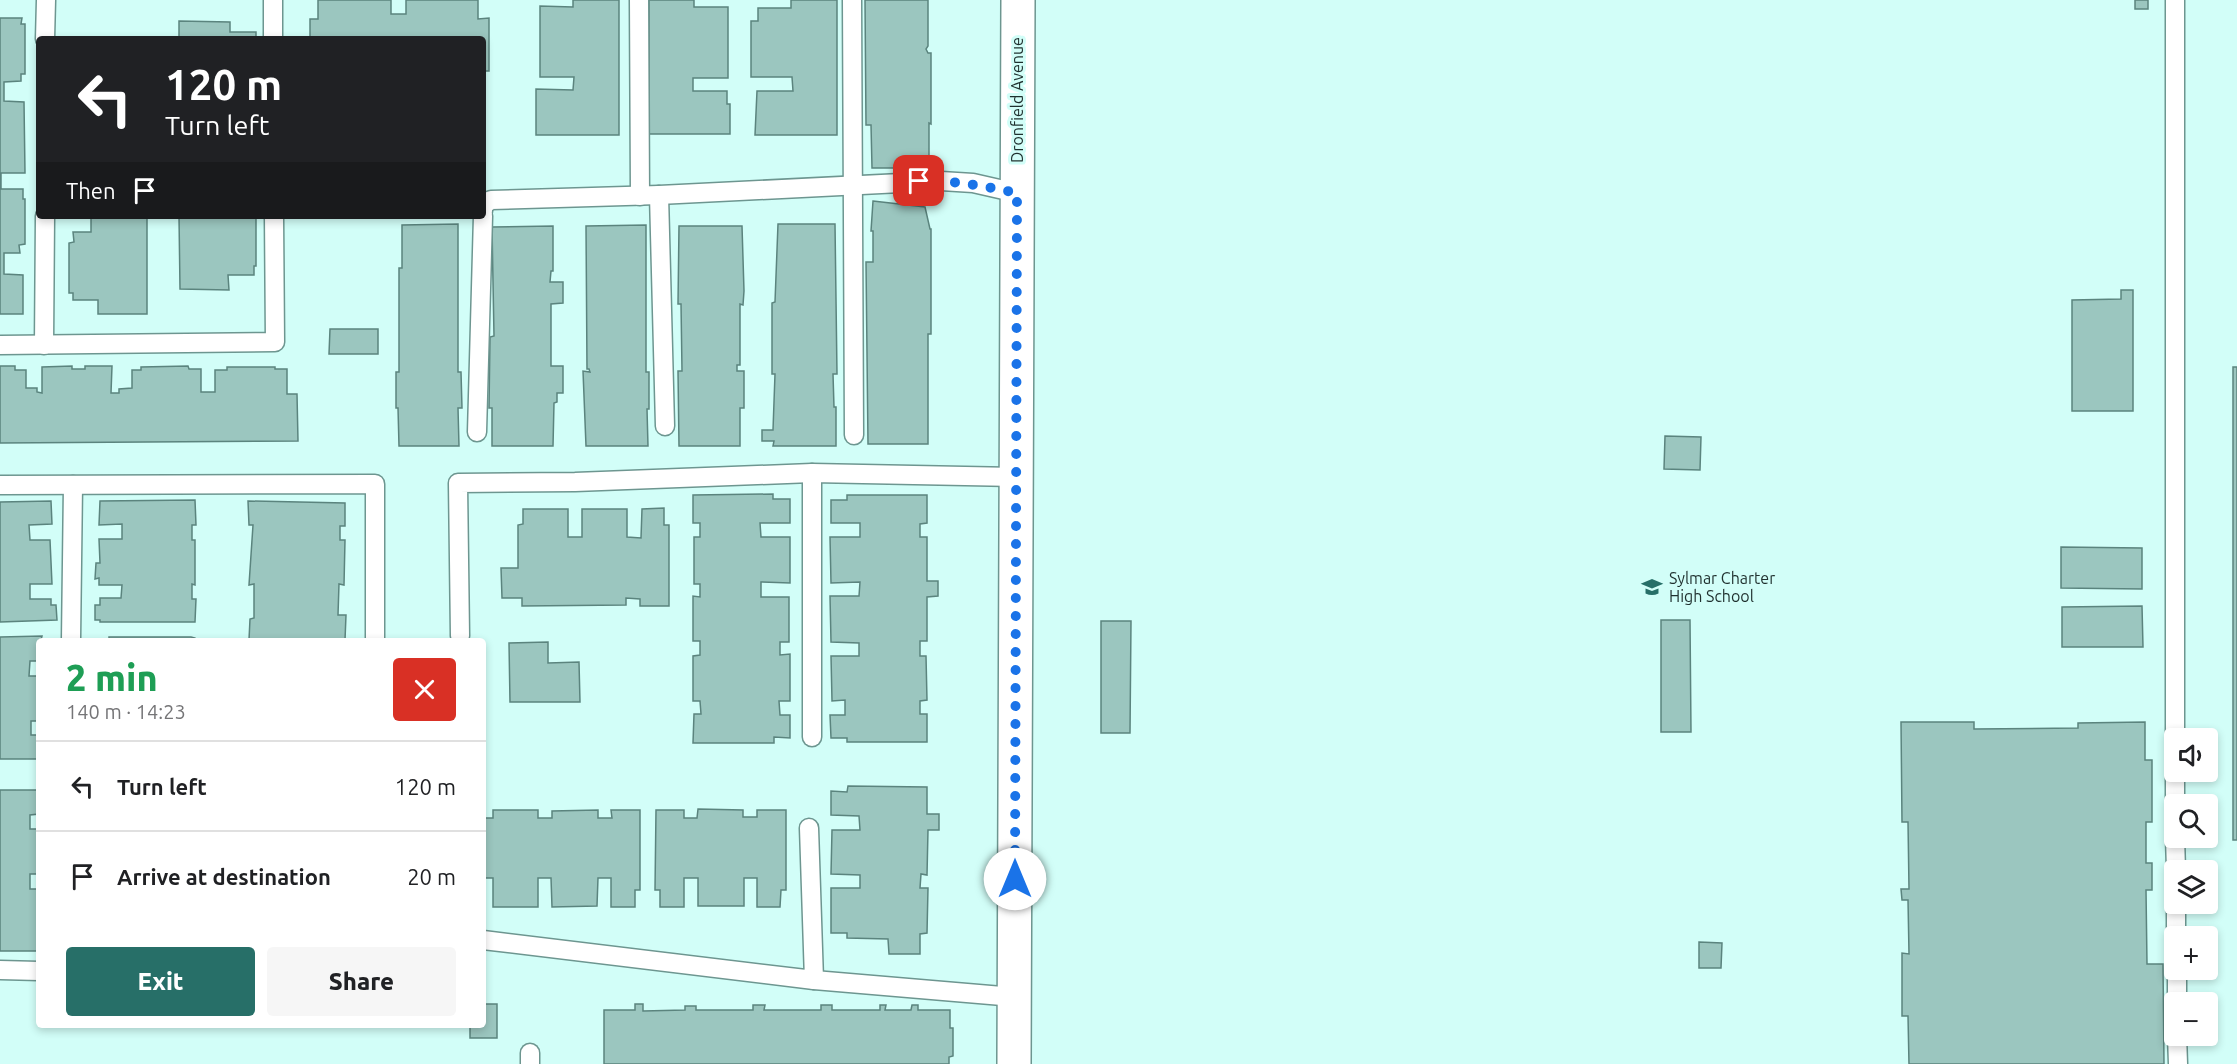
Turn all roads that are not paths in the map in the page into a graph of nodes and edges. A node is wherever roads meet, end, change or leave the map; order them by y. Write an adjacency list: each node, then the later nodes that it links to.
1 (46, 0): 7 (lane)
2 (273, 0): 8 (lane)
3 (639, 0): 11 (lane)
4 (852, 0): 9 (lane)
5 (1018, 0): 10 (street, Dronfield Avenue)
6 (2175, 0): 30 (lane)
7 (45, 36)
8 (273, 36)
9 (852, 184): 10 (lane); 12 (lane); 21 (lane)
10 (1017, 193): 23 (street, Dronfield Avenue)
11 (640, 195): 12 (lane); 13 (lane)
12 (659, 195): 19 (lane)
13 (486, 203)
14 (45, 219): 18 (lane)
15 (274, 219): 18 (lane)
16 (483, 219): 20 (lane)
17 (0, 345): 18 (lane)
18 (44, 345)
19 (665, 426)
20 (477, 432)
21 (854, 435)
22 (812, 473): 23 (lane); 26 (lane); 29 (lane)
23 (1016, 477): 36 (street, Dronfield Avenue)
24 (0, 485): 25 (lane)
25 (73, 485): 27 (lane); 28 (lane)
26 (460, 636)
27 (70, 638)
28 (375, 638)
29 (812, 737)
30 (2175, 794)
31 (809, 828): 35 (lane)
32 (486, 940): 35 (lane)
33 (0, 970): 34 (lane)
34 (36, 971)
35 (814, 980): 36 (lane)
36 (1014, 997): 38 (street, Dronfield Avenue)
37 (2177, 1046): 39 (lane)
38 (1014, 1064)
39 (2178, 1064)

